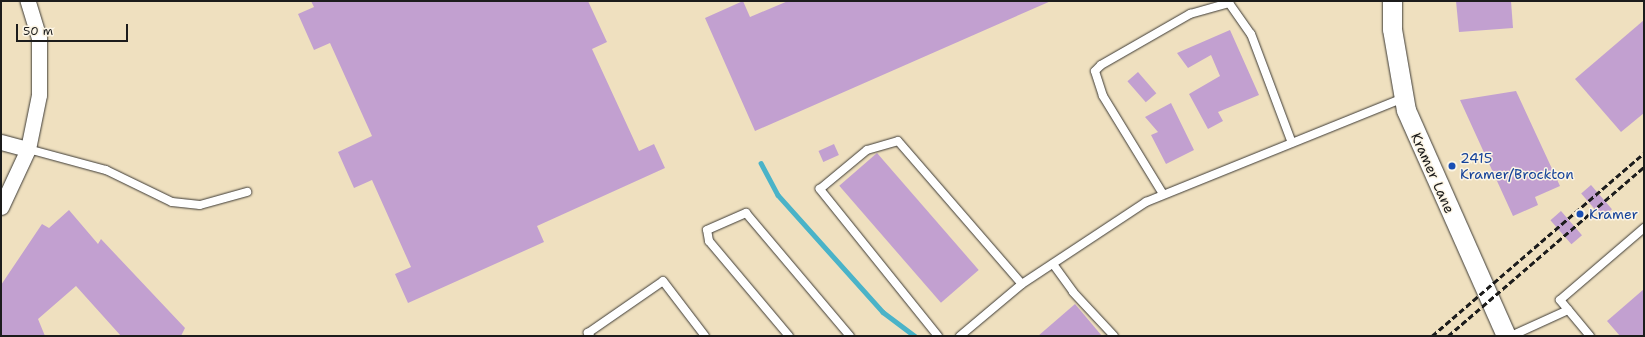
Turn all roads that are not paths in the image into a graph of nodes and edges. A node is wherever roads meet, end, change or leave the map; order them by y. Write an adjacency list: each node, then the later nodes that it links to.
1 (28, 1): 6 (street)
2 (1392, 1): 3 (street, Kramer Lane)
3 (1403, 98): 5 (lane); 21 (street, Kramer Lane)
4 (1, 142): 6 (street)
5 (1292, 143): 8 (lane); 8 (lane)
6 (28, 149): 7 (lane); 9 (street)
7 (247, 192)
8 (1163, 194): 11 (lane)
9 (1, 207)
10 (1644, 228): 13 (lane)
11 (1053, 264): 12 (lane); 20 (lane)
12 (1022, 284): 18 (lane); 19 (lane)
13 (1568, 310): 22 (lane); 23 (lane)
14 (590, 336): 15 (lane)
15 (704, 336)
16 (789, 336): 17 (lane)
17 (850, 336)
18 (938, 336)
19 (960, 336)
20 (1114, 336)
21 (1506, 336)
22 (1510, 336)
23 (1590, 336)

